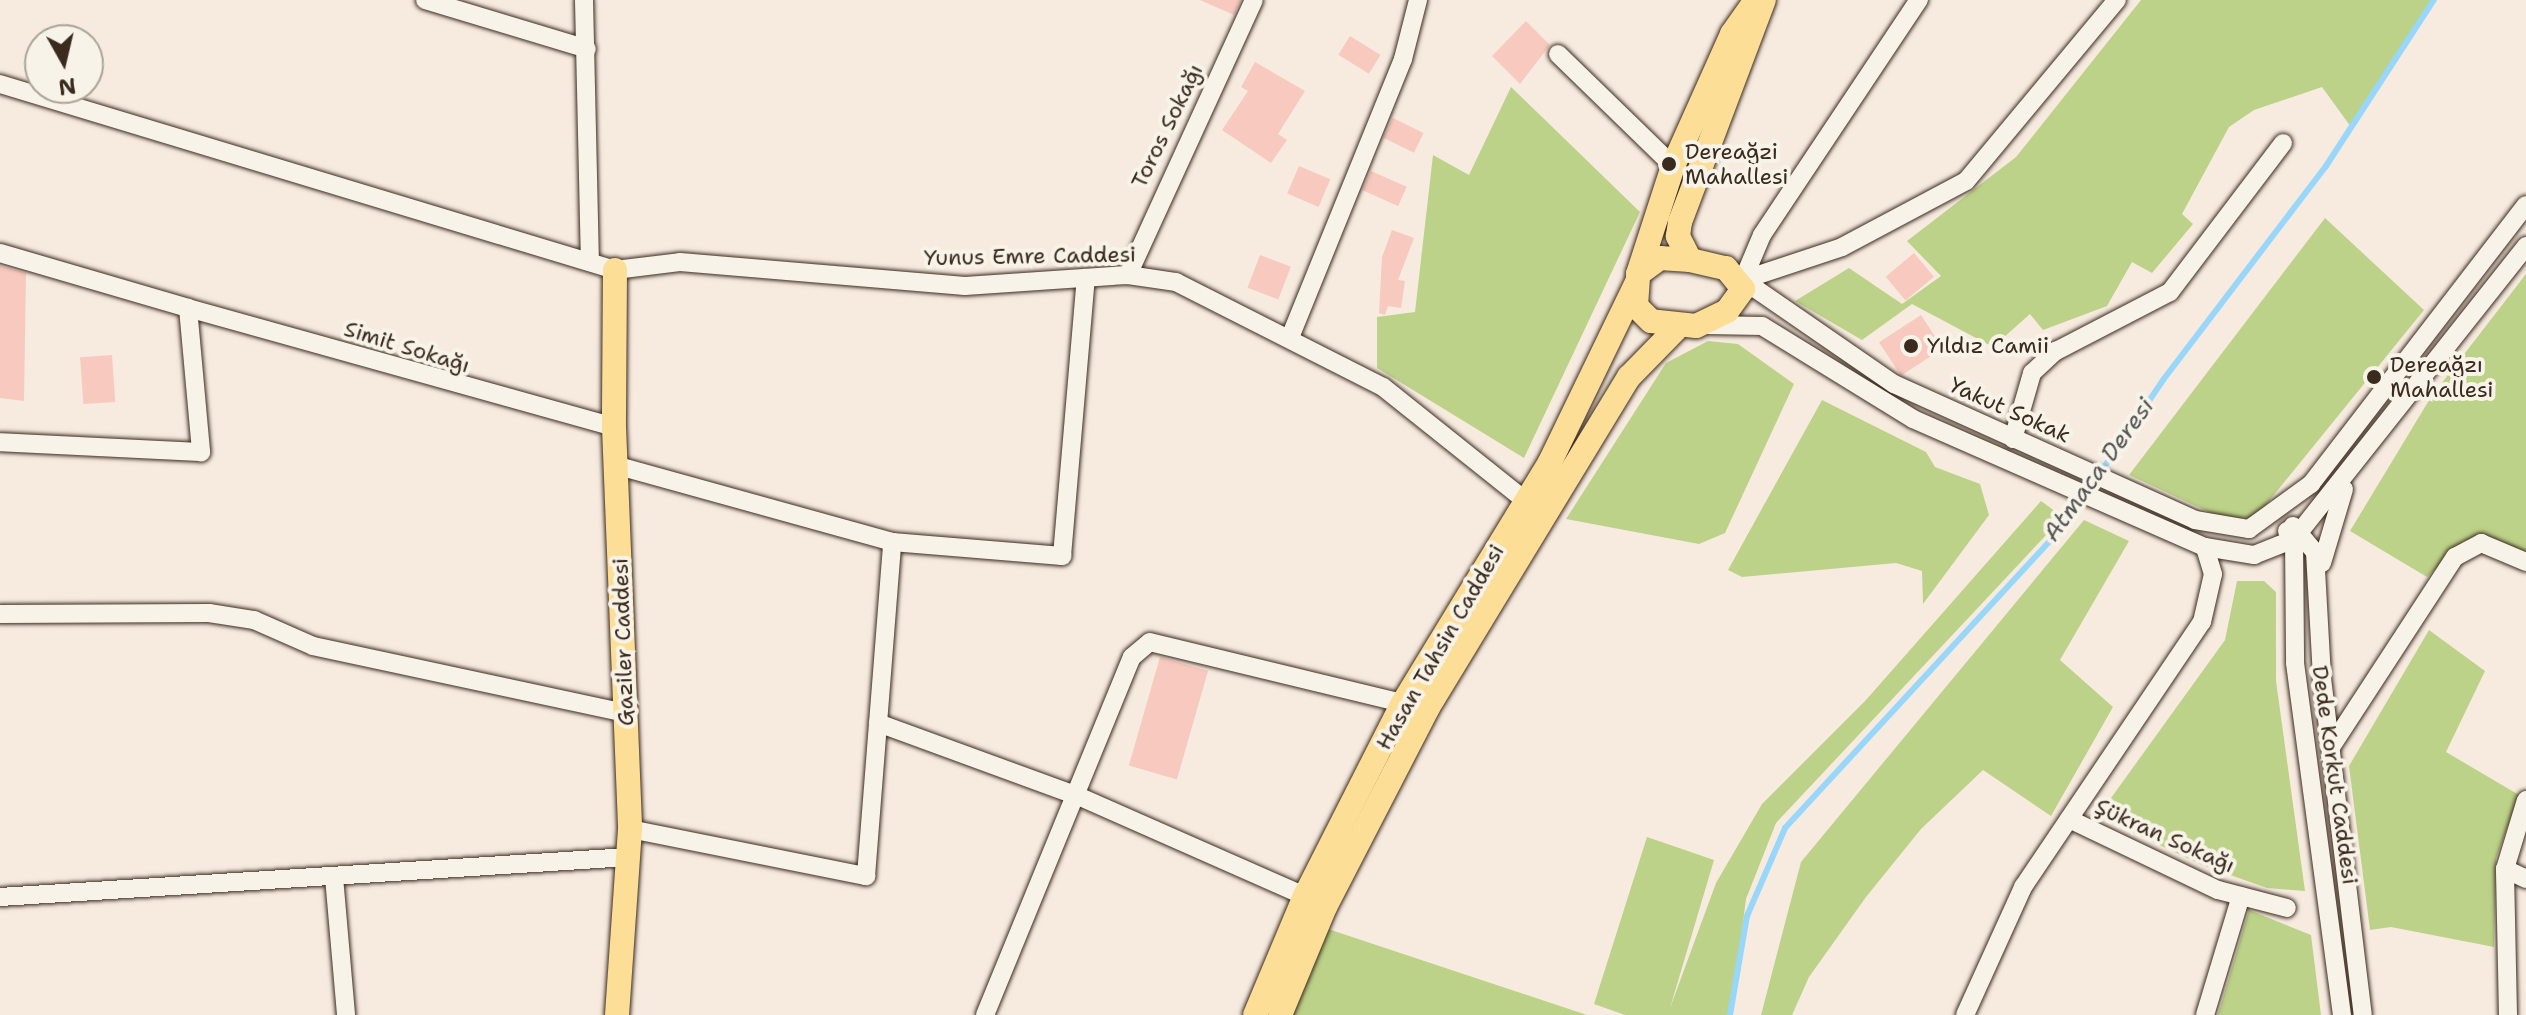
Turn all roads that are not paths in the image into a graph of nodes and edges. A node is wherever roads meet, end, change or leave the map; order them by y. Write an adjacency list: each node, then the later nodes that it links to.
1 (425, 0): 9 (street)
2 (584, 0): 9 (street)
3 (1254, 0): 20 (street, Toros Sokağı)
4 (1418, 0): 26 (street)
5 (1756, 0): 13 (main road, Hasan Tahsin Caddesi)
6 (1764, 0): 18 (main road)
7 (1919, 0): 23 (street)
8 (2117, 0): 23 (street)
9 (587, 49): 17 (street)
10 (1558, 54): 13 (street)
11 (0, 84): 17 (street)
12 (2283, 143): 28 (street)
13 (1673, 166): 22 (main road, Hasan Tahsin Caddesi)
14 (2526, 205): 33 (street)
15 (2526, 246): 31 (street)
16 (0, 253): 24 (street, Simit Sokağı)
17 (590, 256): 19 (street)
18 (1690, 260): 22 (main road); 23 (main road)
19 (615, 270): 21 (street, Yunus Emre Caddesi); 27 (main road, Gaziler Caddesi)
20 (1128, 275): 21 (street, Yunus Emre Caddesi); 26 (street, Yunus Emre Caddesi)
21 (1086, 278): 35 (street)
22 (1637, 279): 25 (main road); 32 (main road, Hasan Tahsin Caddesi)
23 (1743, 280): 25 (main road, Hasan Tahsin Caddesi); 28 (street, Yakut Sokak)
24 (188, 308): 27 (street, Simit Sokağı); 29 (street)
25 (1688, 326): 36 (street); 60 (main road, Hasan Tahsin Caddesi)
26 (1291, 335): 32 (street, Yunus Emre Caddesi)
27 (614, 427): 30 (main road, Gaziler Caddesi)
28 (2013, 439): 33 (street, Yakut Sokak)
29 (0, 442)
30 (615, 465): 35 (street); 41 (main road, Gaziler Caddesi)
31 (2351, 473): 34 (street); 38 (street)
32 (1526, 501): 40 (main road, Hasan Tahsin Caddesi)
33 (2276, 516): 34 (street)
34 (2297, 534): 36 (street); 38 (street); 63 (street, Dede Korkut Caddesi)
35 (892, 542): 42 (street)
36 (2205, 547): 46 (street)
37 (2526, 562): 43 (street)
38 (2319, 582): 43 (street, Dede Korkut Caddesi)
39 (0, 614): 41 (street)
40 (1403, 703): 44 (street); 52 (main road, Hasan Tahsin Caddesi)
41 (626, 713): 47 (main road, Gaziler Caddesi)
42 (878, 723): 44 (street); 47 (street)
43 (2331, 747): 64 (street, Dede Korkut Caddesi)
44 (1078, 796): 52 (street); 58 (street)
45 (2526, 800): 49 (street)
46 (2069, 819): 53 (street, Şükran Sokağı); 61 (street)
47 (630, 829): 48 (main road, Gaziler Caddesi)
48 (629, 857): 50 (street); 57 (main road, Gaziler Caddesi)
49 (2505, 869): 51 (street); 65 (street)
50 (334, 877): 54 (street); 56 (street)
51 (2526, 879)
52 (1305, 896): 59 (main road, Hasan Tahsin Caddesi)
53 (2241, 896): 55 (street, Şükran Sokağı); 62 (street)
54 (0, 897)
55 (2287, 908)
56 (346, 1015)
57 (617, 1015)
58 (985, 1015)
59 (1255, 1015)
60 (1280, 1015)
61 (1965, 1015)
62 (2205, 1015)
63 (2342, 1015)
64 (2363, 1015)
65 (2508, 1015)

